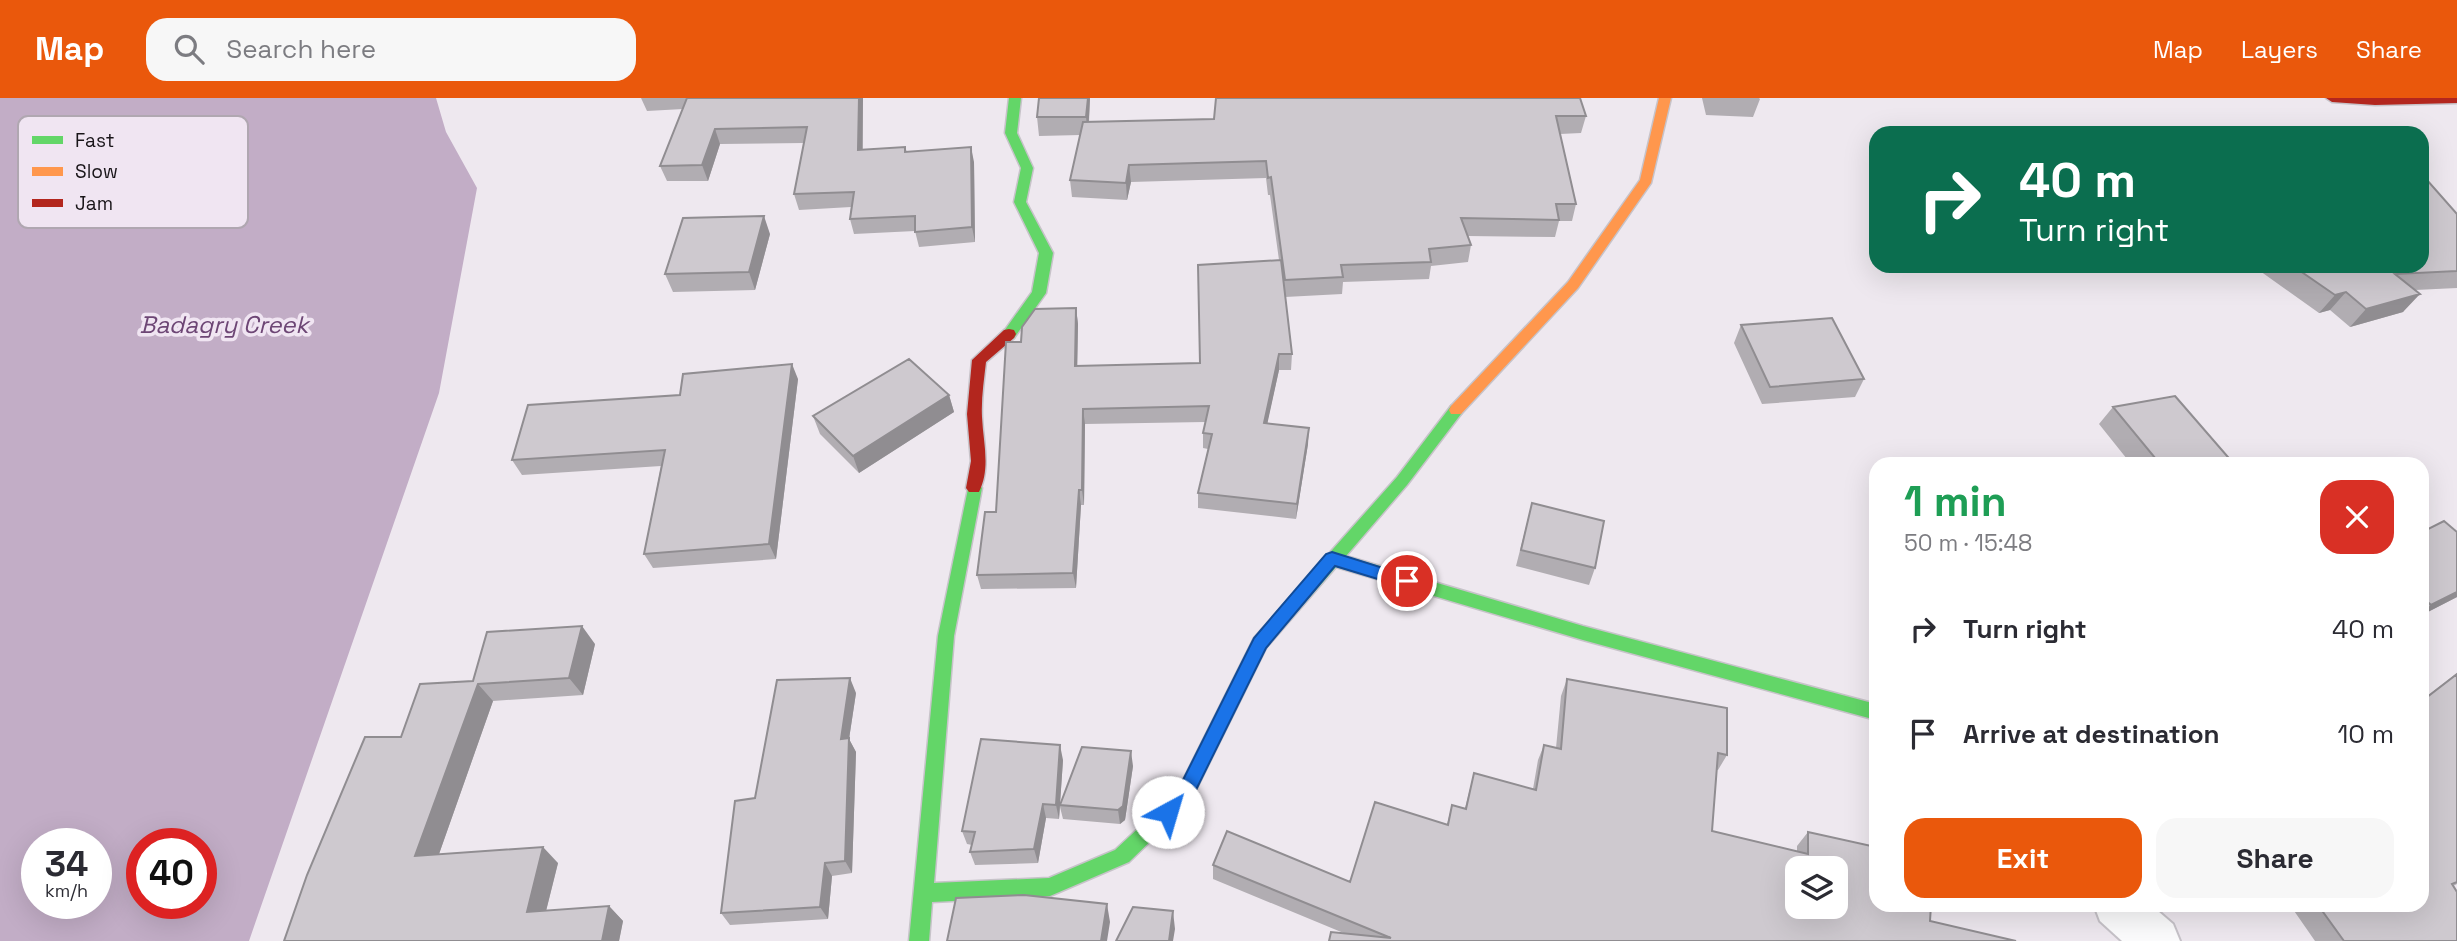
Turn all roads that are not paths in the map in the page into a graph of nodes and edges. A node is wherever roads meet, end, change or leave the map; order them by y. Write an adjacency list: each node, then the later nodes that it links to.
1 (1015, 98): 7 (street)
2 (1665, 98): 5 (street)
3 (2332, 98): 4 (street)
4 (2457, 99)
5 (1332, 559): 6 (street); 7 (street)
6 (1869, 710)
7 (925, 893): 9 (street)
8 (2125, 912): 10 (street)
9 (919, 941)
10 (2156, 941)

